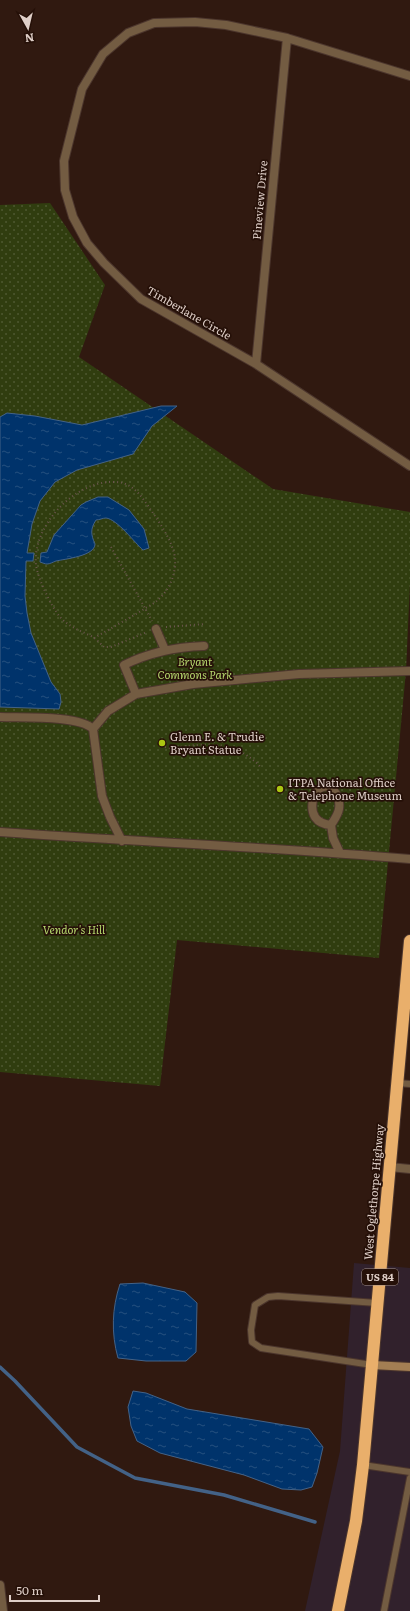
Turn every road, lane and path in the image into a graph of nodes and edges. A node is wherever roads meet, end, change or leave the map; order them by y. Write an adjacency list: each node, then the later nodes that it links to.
1 (287, 38): 2 (street, Timberlane Circle); 3 (street, Pineview Drive); 3 (street, Timberlane Circle)
2 (410, 76)
3 (256, 364): 4 (street, Timberlane Circle)
4 (410, 466)
5 (111, 547): 6 (path)
6 (145, 608): 8 (path); 9 (path); 9 (path)
7 (205, 624): 8 (path)
8 (156, 629): 9 (path); 11 (street)
9 (94, 638)
10 (204, 646): 11 (street)
11 (165, 650): 13 (street)
12 (410, 671): 13 (street)
13 (136, 694): 15 (street)
14 (0, 717): 15 (street)
15 (93, 730): 20 (street)
16 (165, 746): 17 (path)
17 (260, 767)
18 (331, 826): 18 (street); 21 (street)
19 (0, 832): 20 (street)
20 (122, 841): 21 (street)
21 (340, 853): 22 (street)
22 (410, 859)
23 (410, 942): 24 (highway, West Oglethorpe Highway / US 84)
24 (397, 1083): 25 (lane); 26 (highway, West Oglethorpe Highway / US 84)
25 (410, 1084)
26 (390, 1167): 27 (street); 28 (highway, West Oglethorpe Highway / US 84)
27 (410, 1169)
28 (378, 1303): 29 (highway, West Oglethorpe Highway / US 84); 29 (lane)
29 (372, 1366): 30 (street); 31 (highway, West Oglethorpe Highway / US 84)
30 (410, 1367)
31 (363, 1465): 32 (lane); 36 (highway, West Oglethorpe Highway / US 84)
32 (410, 1472)
33 (410, 1478): 37 (lane)
34 (0, 1585): 35 (street)
35 (3, 1611)
36 (338, 1611)
37 (384, 1611)

